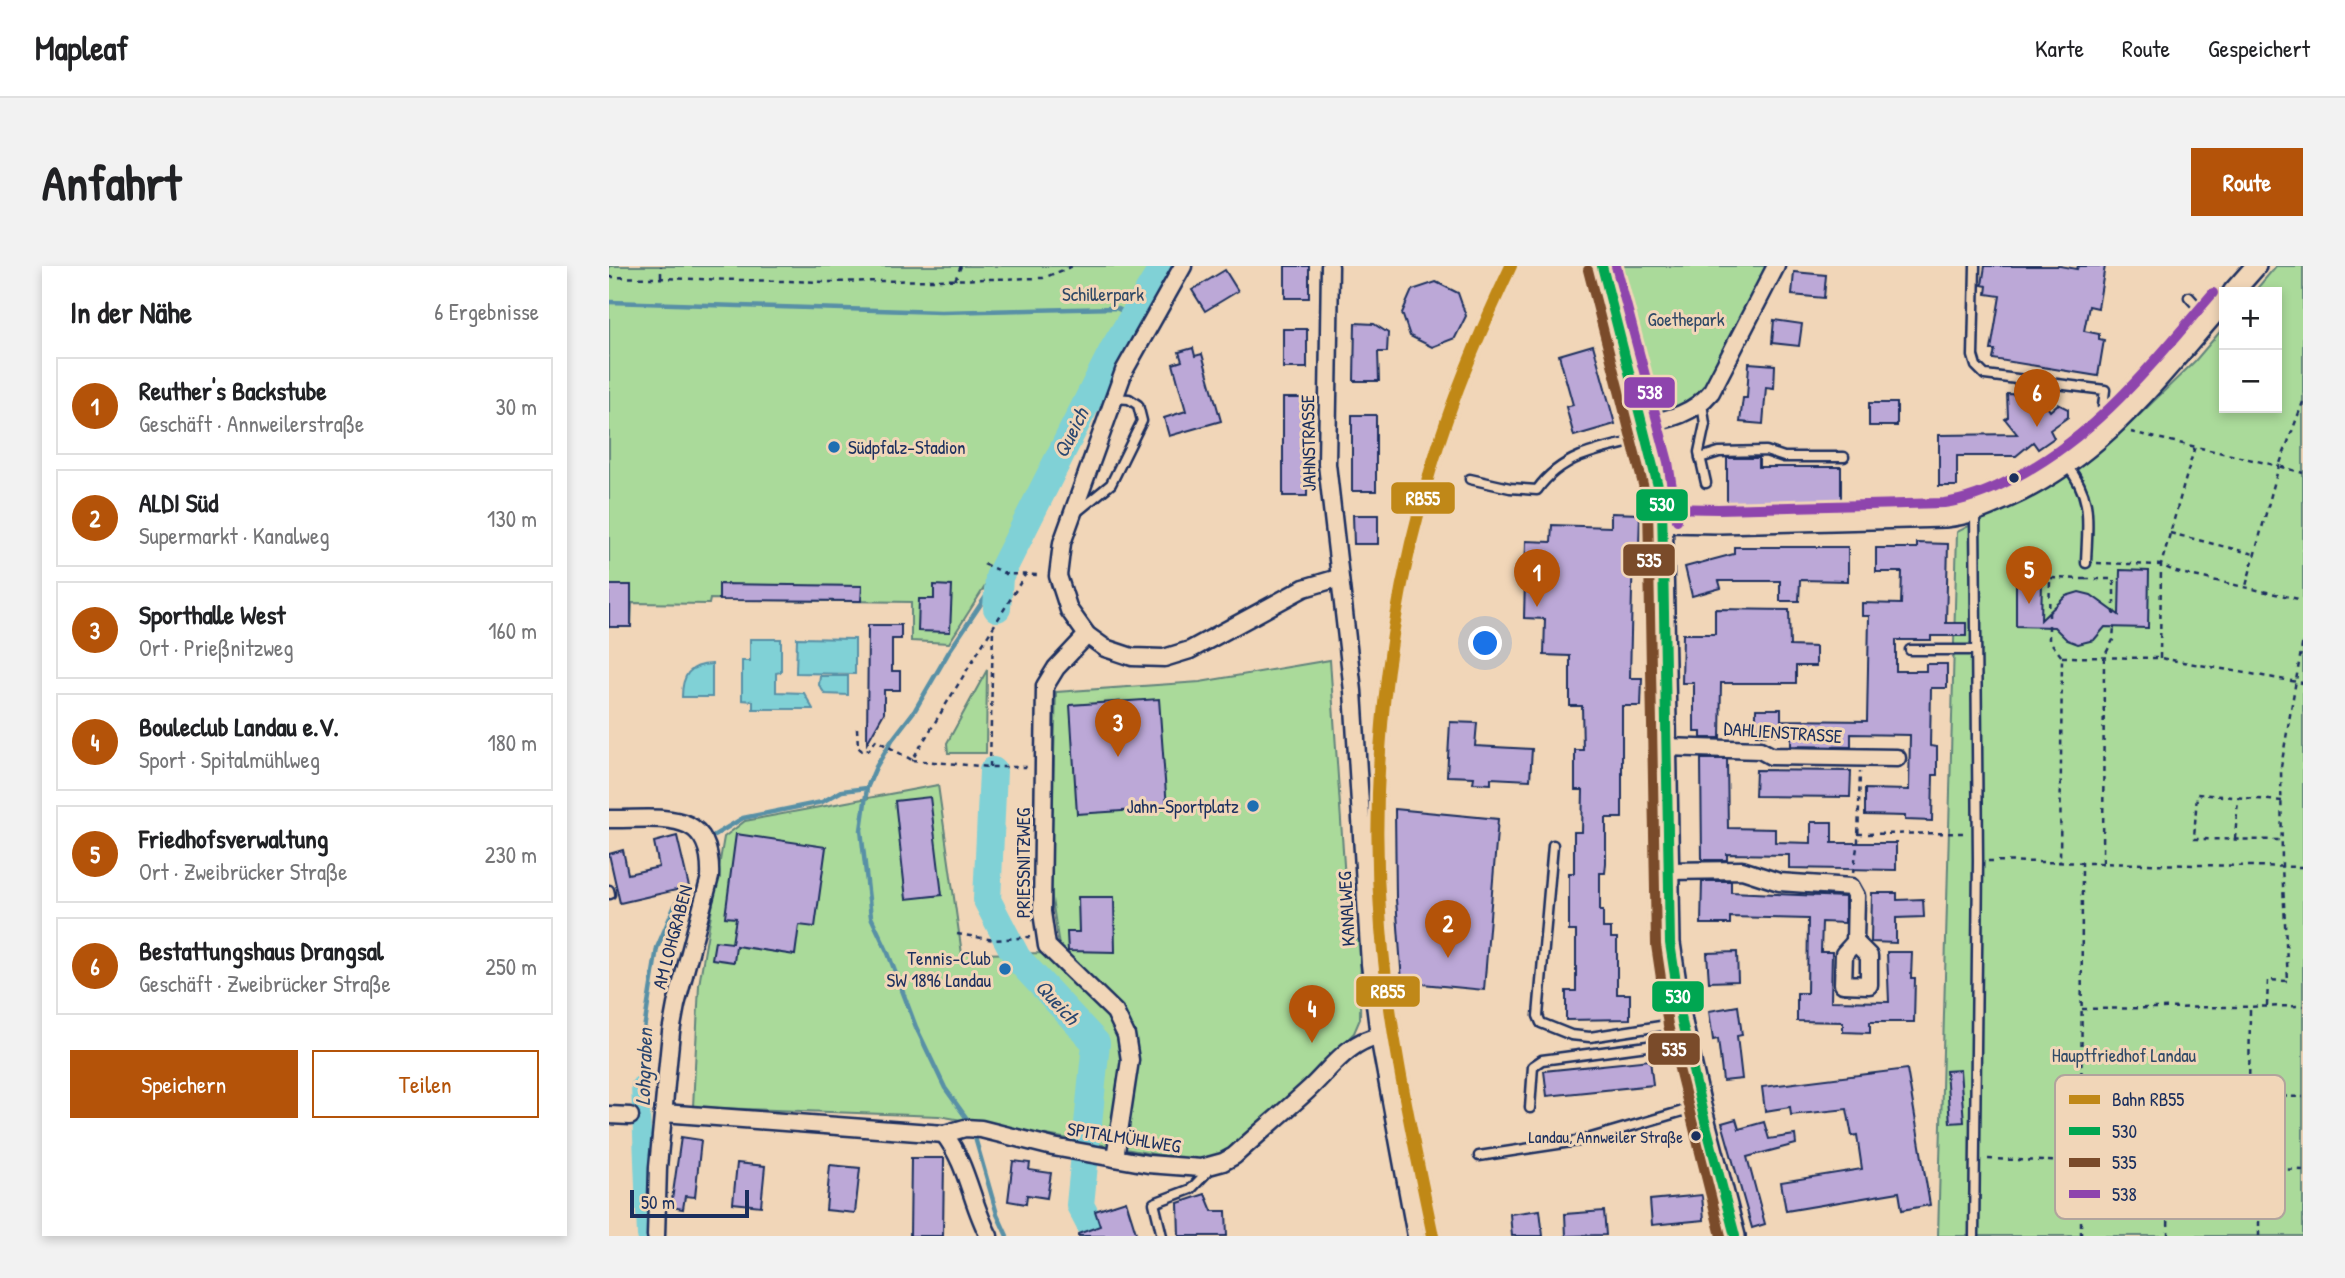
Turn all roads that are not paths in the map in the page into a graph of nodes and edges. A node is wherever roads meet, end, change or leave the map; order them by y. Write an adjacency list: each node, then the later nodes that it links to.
1 (1183, 266): 11 (street)
2 (1329, 266): 24 (street, JAHNSTRASSE)
3 (1602, 266): 14 (street)
4 (1776, 266): 12 (street)
5 (1975, 266): 13 (lane)
6 (2256, 266): 7 (street)
7 (2237, 287)
8 (2189, 297): 10 (lane)
9 (2219, 308): 10 (street)
10 (2209, 319): 13 (street)
11 (1114, 398): 21 (street); 21 (lane)
12 (1702, 403): 14 (street); 16 (lane)
13 (2114, 425): 17 (street)
14 (1645, 431): 18 (lane); 22 (street)
15 (1844, 457): 16 (lane)
16 (1700, 458): 19 (lane)
17 (2067, 466): 20 (street); 23 (lane)
18 (1470, 480)
19 (1706, 483)
20 (1975, 512): 22 (street); 28 (lane)
21 (1073, 515): 26 (street)
22 (1663, 522): 29 (street)
23 (2086, 563)
24 (1338, 578): 25 (street, JAHNSTRASSE); 26 (street)
25 (1345, 618): 36 (street, KANALWEG)
26 (1087, 635): 44 (street, PRIESSNITZWEG)
27 (1910, 650): 28 (lane)
28 (1976, 650): 51 (lane)
29 (1665, 747): 30 (street, DAHLIENSTRASSE); 33 (street)
30 (1898, 758)
31 (609, 819): 39 (street, AM LOHGRABEN)
32 (1553, 845): 35 (lane)
33 (1667, 872): 34 (street); 35 (street)
34 (1855, 942)
35 (1684, 1031): 37 (street); 38 (lane)
36 (1379, 1036): 45 (street); 49 (street, KANALWEG)
37 (1700, 1106): 43 (lane); 50 (street)
38 (1530, 1108)
39 (663, 1113): 42 (street, SPITALMÜHLWEG); 46 (street, AM LOHGRABEN)
40 (609, 1115): 41 (street)
41 (630, 1116)
42 (944, 1133): 44 (street, SPITALMÜHLWEG); 47 (street)
43 (1479, 1156)
44 (1108, 1157): 45 (street, SPITALMÜHLWEG)
45 (1213, 1166): 48 (lane)
46 (656, 1236)
47 (989, 1236)
48 (1162, 1236)
49 (1416, 1236)
50 (1735, 1236)
51 (1974, 1236)

